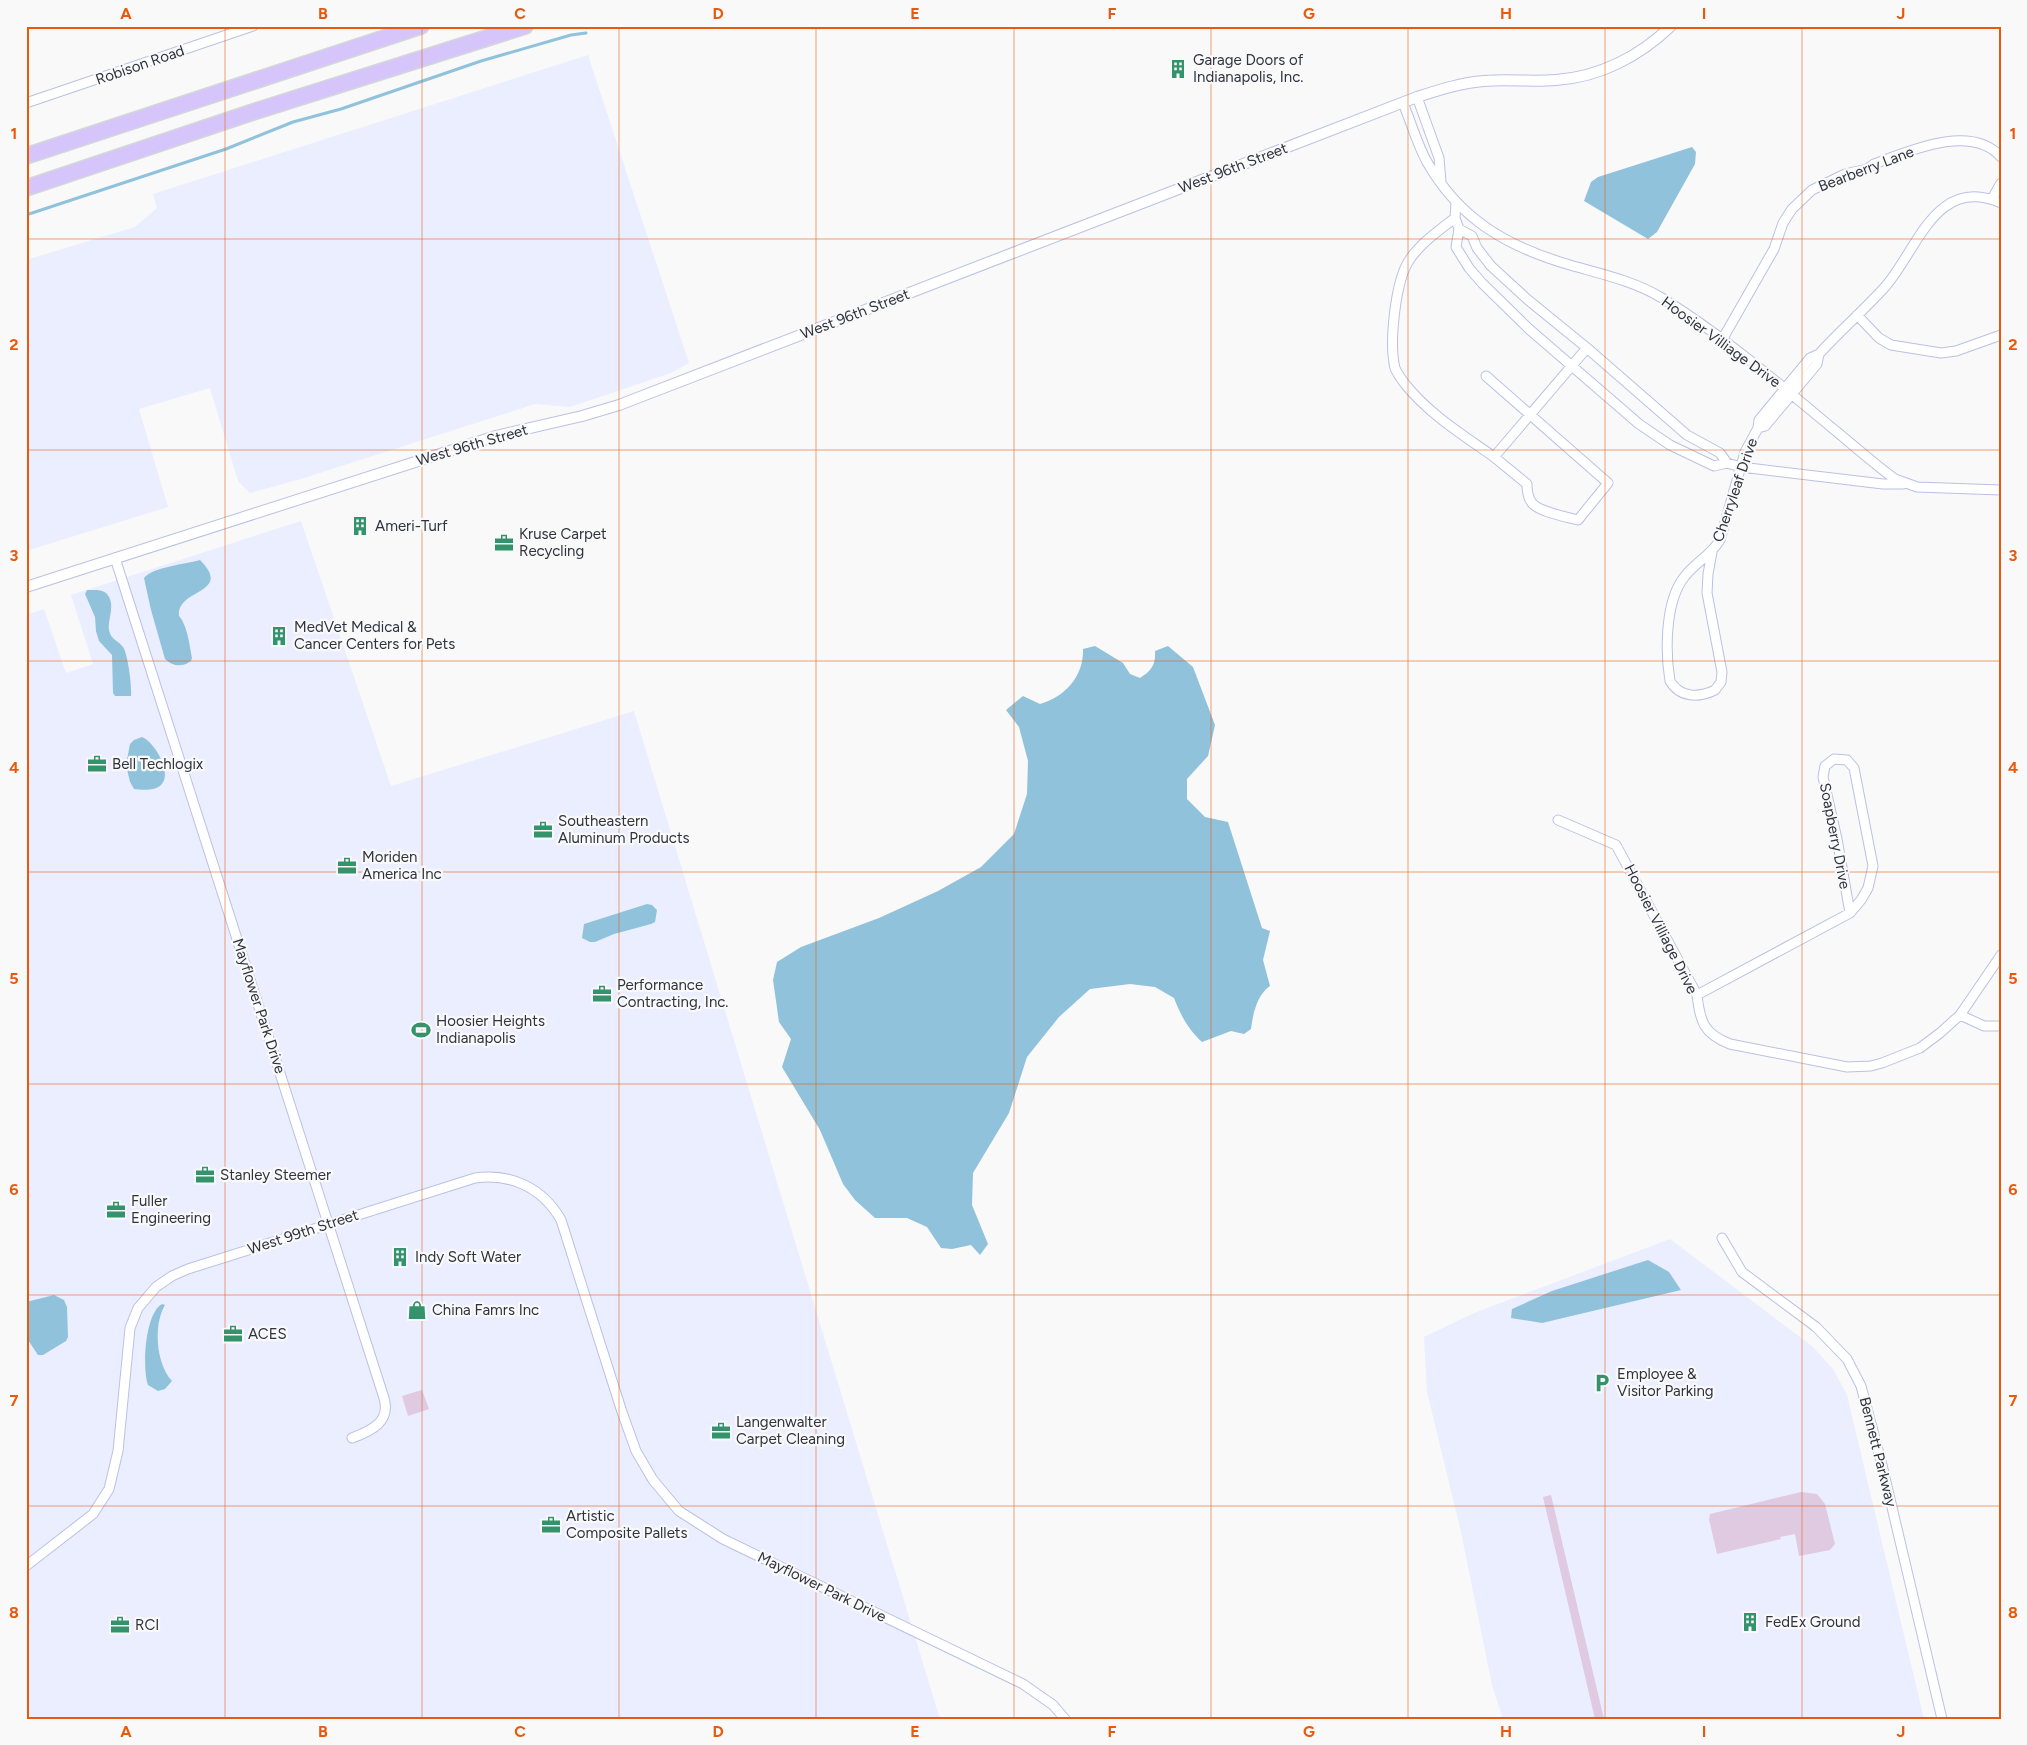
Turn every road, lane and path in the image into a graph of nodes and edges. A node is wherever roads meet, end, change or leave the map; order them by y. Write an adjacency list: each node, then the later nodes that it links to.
1 (253, 26): 7 (street, Robison Road)
2 (421, 26): 8 (highway)
3 (525, 26): 12 (highway)
4 (1671, 26): 5 (street, West 96th Street)
5 (1417, 97): 6 (street, West 96th Street); 10 (street)
6 (1403, 102): 10 (street, Hoosier Villiage Drive); 34 (street, West 96th Street)
7 (26, 103)
8 (26, 156)
9 (2001, 157): 19 (street, Bearberry Lane)
10 (1441, 182): 14 (street, Hoosier Villiage Drive)
11 (2001, 183): 13 (street)
12 (26, 188)
13 (1996, 201): 17 (street, Cherryleaf Drive)
14 (1456, 203): 15 (street); 19 (street, Hoosier Villiage Drive)
15 (1455, 218): 16 (street); 28 (street)
16 (1459, 229): 20 (street); 22 (street)
17 (1857, 315): 18 (street); 21 (street, Cherryleaf Drive)
18 (2001, 335)
19 (1722, 340): 24 (street, Hoosier Villiage Drive)
20 (1587, 348): 22 (street); 29 (street)
21 (1819, 354): 24 (street, Cherryleaf Drive); 25 (street, Cherryleaf Drive)
22 (1573, 365): 26 (street); 29 (street)
23 (1486, 376): 26 (street)
24 (1784, 388): 25 (street, Hoosier Villiage Drive); 27 (street, Cherryleaf Drive)
25 (1792, 394): 27 (street, Cherryleaf Drive); 31 (street, Hoosier Villiage Drive)
26 (1530, 414): 28 (street); 28 (street)
27 (1758, 428): 30 (street, Cherryleaf Drive)
28 (1494, 457)
29 (1727, 463): 30 (street)
30 (1741, 467): 31 (street); 33 (street, Cherryleaf Drive)
31 (1907, 484): 32 (street, Hoosier Villiage Drive)
32 (2001, 490)
33 (1712, 552): 33 (street, Cherryleaf Drive)
34 (115, 558): 35 (street, West 96th Street); 42 (street, Mayflower Park Drive)
35 (26, 587)
36 (1558, 820): 39 (street, Hoosier Villiage Drive)
37 (1850, 913): 37 (street, Soapberry Drive); 39 (street, Soapberry Drive)
38 (2001, 955): 40 (street, Hoosier Villiage Drive)
39 (1697, 995): 40 (street, Hoosier Villiage Drive)
40 (1960, 1015): 41 (street)
41 (2001, 1026)
42 (328, 1224): 44 (street, West 99th Street); 45 (street, Mayflower Park Drive); 46 (street, West 99th Street)
43 (1722, 1238): 48 (street, Bennett Parkway)
44 (622, 1412): 47 (street, Mayflower Park Drive)
45 (352, 1438)
46 (26, 1566)
47 (1066, 1719)
48 (1942, 1719)

